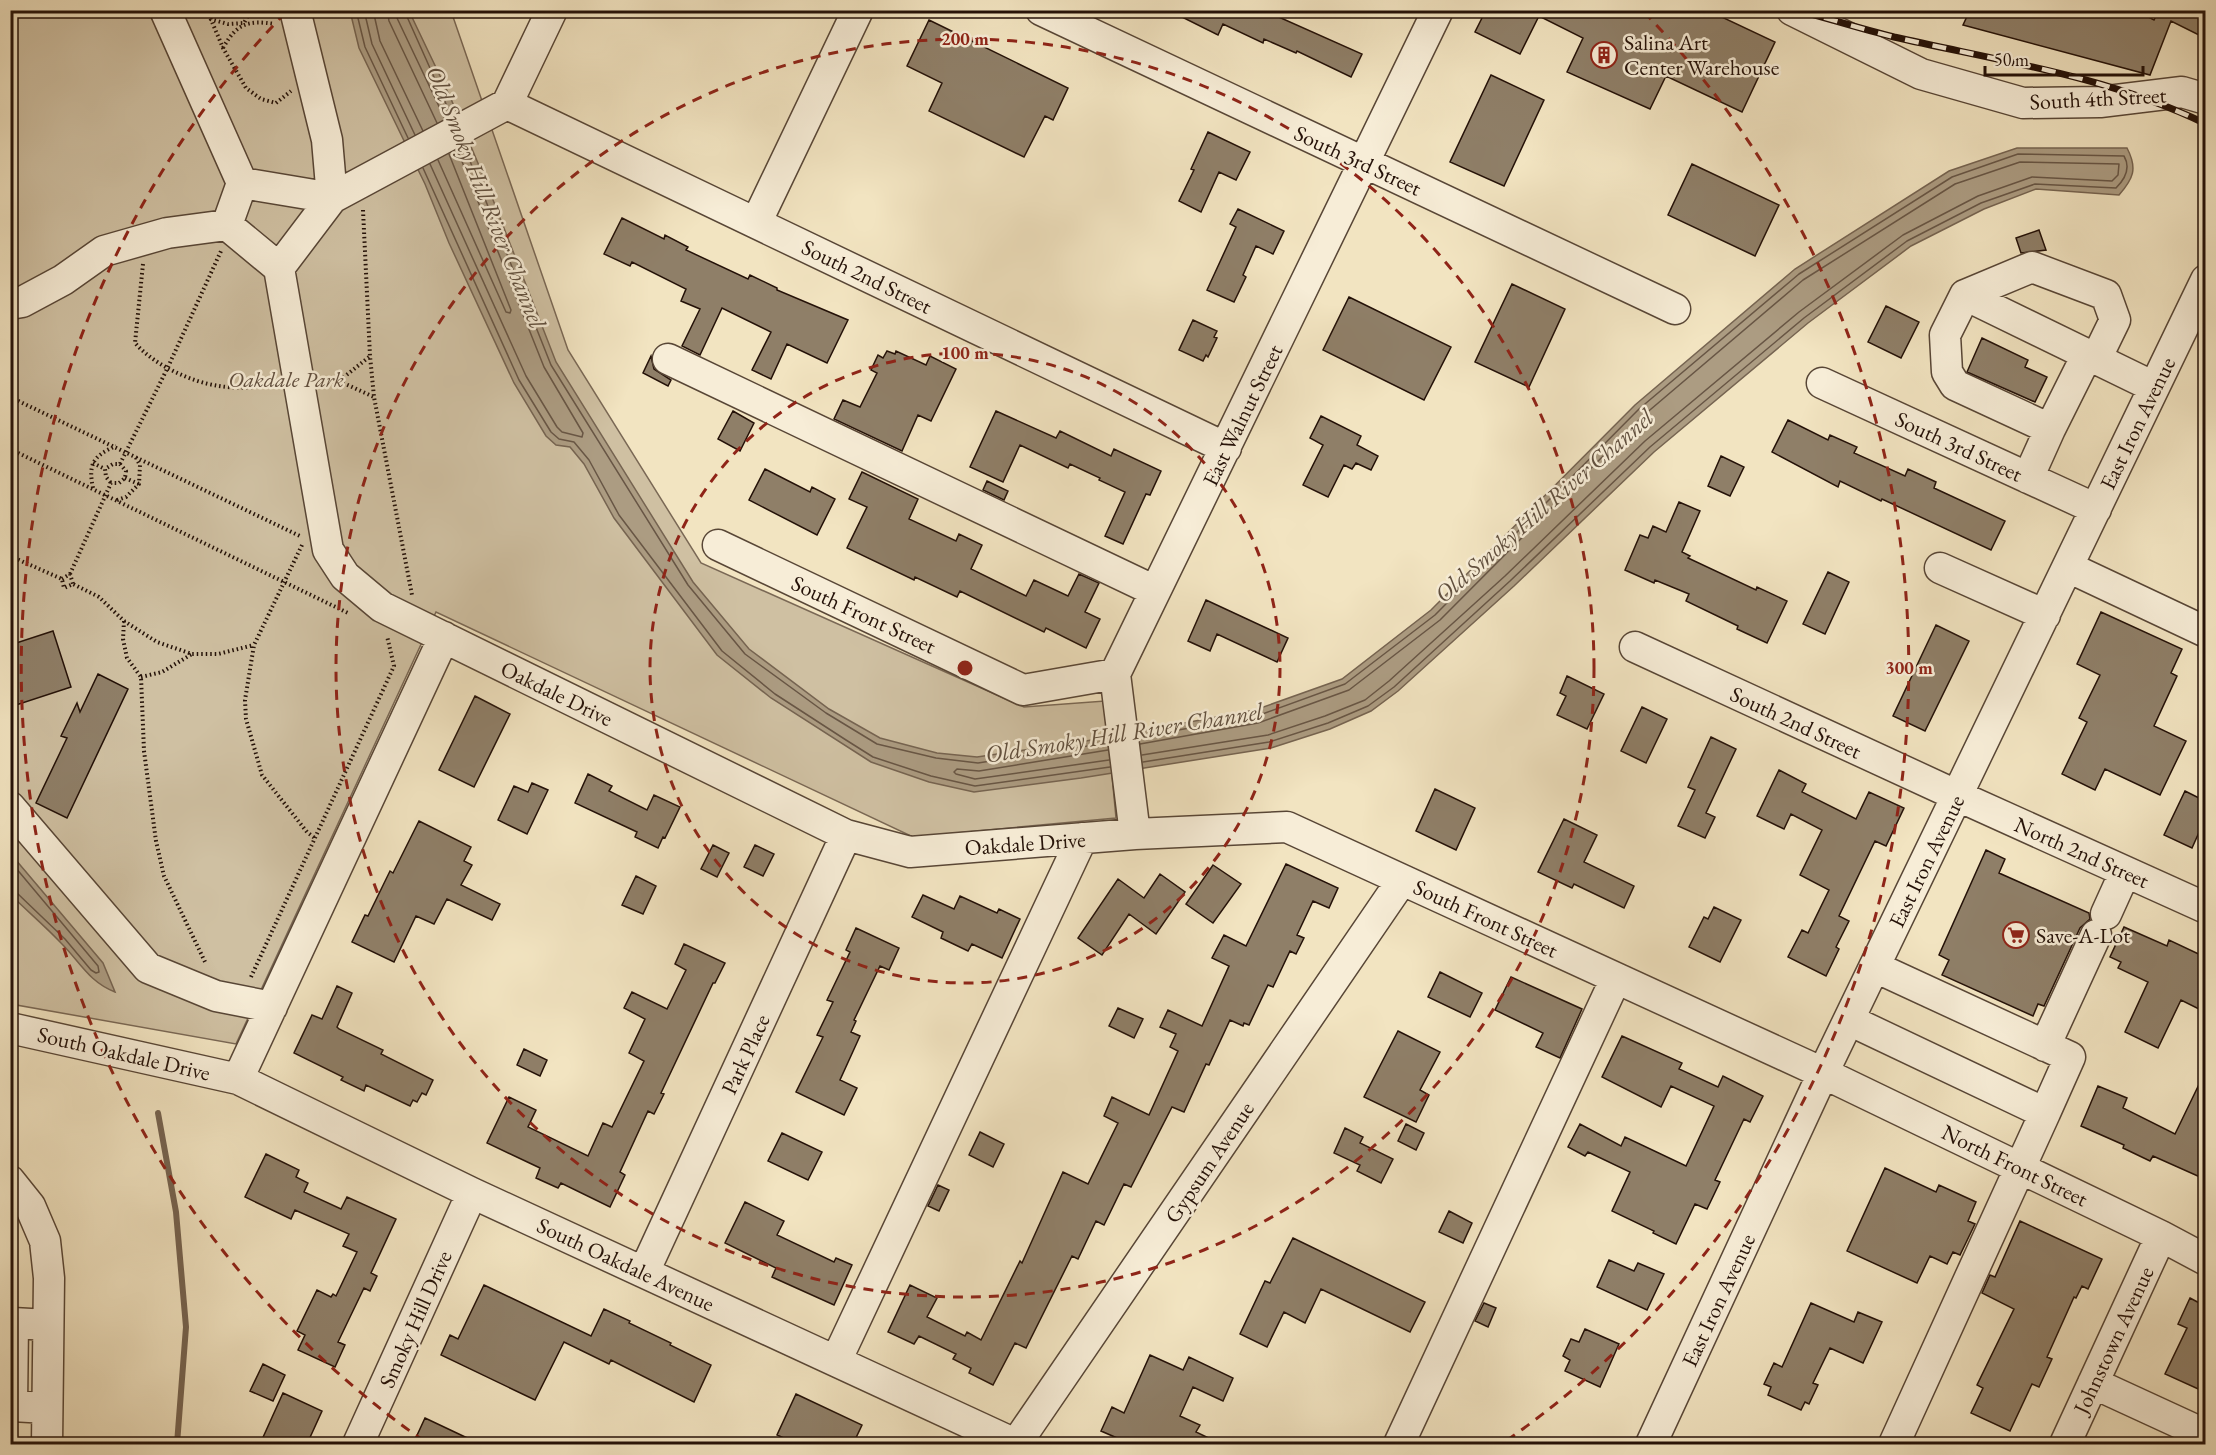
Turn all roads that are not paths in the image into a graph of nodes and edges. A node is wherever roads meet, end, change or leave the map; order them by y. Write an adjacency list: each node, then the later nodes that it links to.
1 (165, 10): 11 (street)
2 (552, 10): 9 (street)
3 (858, 10): 13 (street)
4 (1041, 10): 10 (street, South 3rd Street)
5 (1438, 10): 10 (street, East Walnut Street)
6 (1792, 10): 8 (street, South 4th Street)
7 (287, 14): 12 (street)
8 (2205, 99)
9 (501, 108): 12 (street); 13 (street, South 2nd Street)
10 (1364, 162): 19 (street, South 3rd Street); 25 (street, East Walnut Street)
11 (242, 183): 12 (street); 14 (street)
12 (332, 198): 15 (street)
13 (756, 223): 25 (street, South 2nd Street)
14 (227, 225): 15 (street); 18 (street)
15 (279, 268): 34 (street, Oakdale Drive)
16 (2205, 280): 23 (street, East Iron Avenue)
17 (1965, 295): 20 (street); 20 (street); 24 (street)
18 (10, 304)
19 (1675, 309)
20 (2092, 357): 23 (street); 24 (street)
21 (668, 359): 31 (street)
22 (1822, 383): 26 (street, South 3rd Street)
23 (2154, 387): 27 (street, East Iron Avenue)
24 (2050, 429): 26 (street)
25 (1226, 448): 31 (street, East Walnut Street)
26 (2028, 478): 27 (street, South 3rd Street)
27 (2096, 509): 29 (street, East Iron Avenue)
28 (718, 545): 36 (street, South Front Street)
29 (2068, 567): 32 (street, East Iron Avenue); 33 (street)
30 (1940, 568): 32 (street)
31 (1155, 591): 36 (street, East Walnut Street)
32 (2045, 615): 37 (street, East Iron Avenue)
33 (2205, 632)
34 (444, 637): 40 (street, Oakdale Drive); 47 (street)
35 (1635, 647): 37 (street, South 2nd Street)
36 (1115, 674): 39 (street)
37 (1958, 796): 42 (street, North 2nd Street); 45 (street, East Iron Avenue)
38 (10, 807): 47 (street)
39 (1133, 821): 41 (street, Oakdale Drive); 43 (street, South Front Street)
40 (846, 835): 41 (street, Oakdale Drive); 59 (street, Park Place)
41 (1082, 838): 60 (street)
42 (2125, 872): 44 (street, North 2nd Street); 50 (street)
43 (1402, 880): 46 (street, South Front Street); 65 (street, Gypsum Avenue)
44 (2205, 908)
45 (1875, 967): 48 (street, East Iron Avenue); 50 (street)
46 (1616, 978): 51 (street, South Front Street); 66 (street)
47 (272, 1007): 52 (street)
48 (1849, 1020): 51 (street, East Iron Avenue); 53 (street)
49 (10, 1028): 52 (street, South Oakdale Drive)
50 (2045, 1046): 53 (street)
51 (1823, 1073): 54 (street, North Front Street); 67 (street, East Iron Avenue)
52 (238, 1079): 56 (street, South Oakdale Avenue)
53 (2045, 1113): 54 (street)
54 (2020, 1168): 57 (street, North Front Street); 68 (street)
55 (10, 1181): 63 (street)
56 (472, 1193): 59 (street, South Oakdale Avenue); 64 (street, Smoky Hill Drive)
57 (2161, 1236): 58 (street, North Front Street); 61 (street, Johnstown Avenue)
58 (2205, 1260)
59 (644, 1272): 60 (street, South Oakdale Avenue)
60 (836, 1361): 65 (street, South Oakdale Avenue)
61 (2093, 1383): 62 (street); 69 (street, Johnstown Avenue)
62 (2205, 1435)
63 (46, 1444)
64 (358, 1444)
65 (1016, 1444)
66 (1399, 1444)
67 (1651, 1444)
68 (1894, 1444)
69 (2065, 1444)

